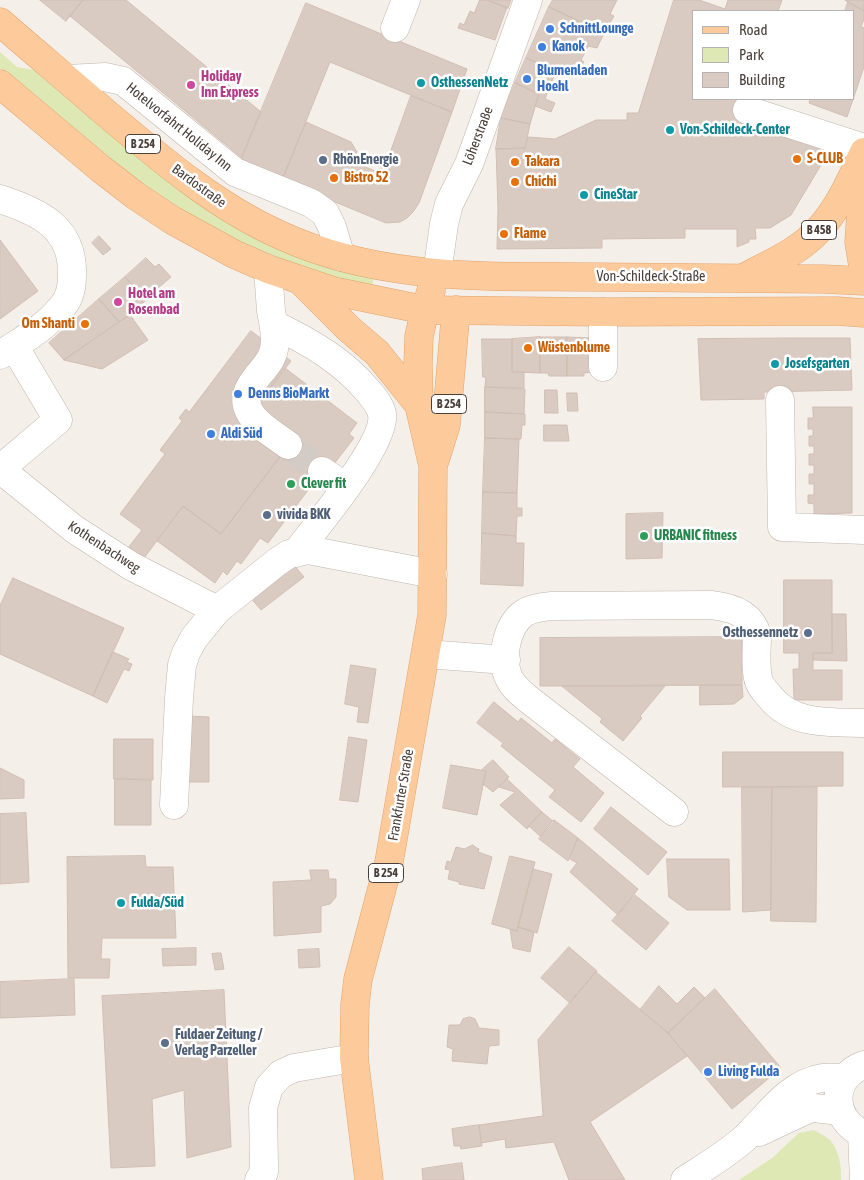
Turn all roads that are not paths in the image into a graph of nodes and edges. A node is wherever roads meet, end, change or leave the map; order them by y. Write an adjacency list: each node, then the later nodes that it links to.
1 (406, 0): 4 (street)
2 (528, 0): 14 (street, Löherstraße)
3 (0, 22): 5 (main road, Bardostraße / B 254)
4 (395, 28)
5 (67, 79): 11 (main road, Bardostraße / B 254); 11 (street, Hotelvorfahrt Holiday Inn)
6 (0, 84): 12 (main road, B 254)
7 (747, 110): 8 (street)
8 (864, 150): 15 (main road, B 458)
9 (864, 170): 13 (main road)
10 (0, 199): 23 (street)
11 (341, 257): 14 (main road, Bardostraße / B 254)
12 (268, 268): 16 (main road, B 254); 22 (street)
13 (864, 273)
14 (437, 274): 15 (main road, Von-Schildeck-Straße); 18 (main road, B 254); 19 (main road)
15 (744, 278): 17 (main road, Von-Schildeck-Straße)
16 (299, 280): 18 (main road, B 254); 26 (main road, B 254)
17 (864, 281)
18 (425, 310): 19 (main road, B 254); 26 (main road, Frankfurter Straße / B 254)
19 (456, 310): 20 (main road); 28 (main road, Frankfurter Straße / B 254)
20 (603, 312): 21 (main road); 24 (street)
21 (864, 313)
22 (275, 325): 27 (street); 31 (street)
23 (7, 351): 29 (street)
24 (603, 367)
25 (780, 400): 32 (street)
26 (418, 405): 28 (main road, Frankfurter Straße)
27 (288, 446)
28 (433, 466): 34 (main road, Frankfurter Straße / B 254)
29 (0, 469): 35 (street, Kothenbachweg)
30 (322, 470): 31 (street)
31 (346, 487): 33 (street)
32 (864, 530)
33 (296, 553): 34 (street); 35 (street)
34 (432, 574): 36 (main road, Frankfurter Straße / B 254)
35 (217, 610): 39 (street)
36 (426, 654): 37 (street); 41 (main road, Frankfurter Straße / B 254)
37 (506, 660): 38 (street); 40 (street)
38 (864, 723)
39 (174, 805)
40 (674, 812)
41 (354, 1058): 46 (street); 47 (main road, Frankfurter Straße / B 254)
42 (859, 1062): 43 (street); 45 (street)
43 (840, 1111): 44 (street); 45 (street)
44 (863, 1134): 49 (street)
45 (744, 1138): 48 (street)
46 (259, 1180)
47 (369, 1180)
48 (685, 1180)
49 (864, 1180)

